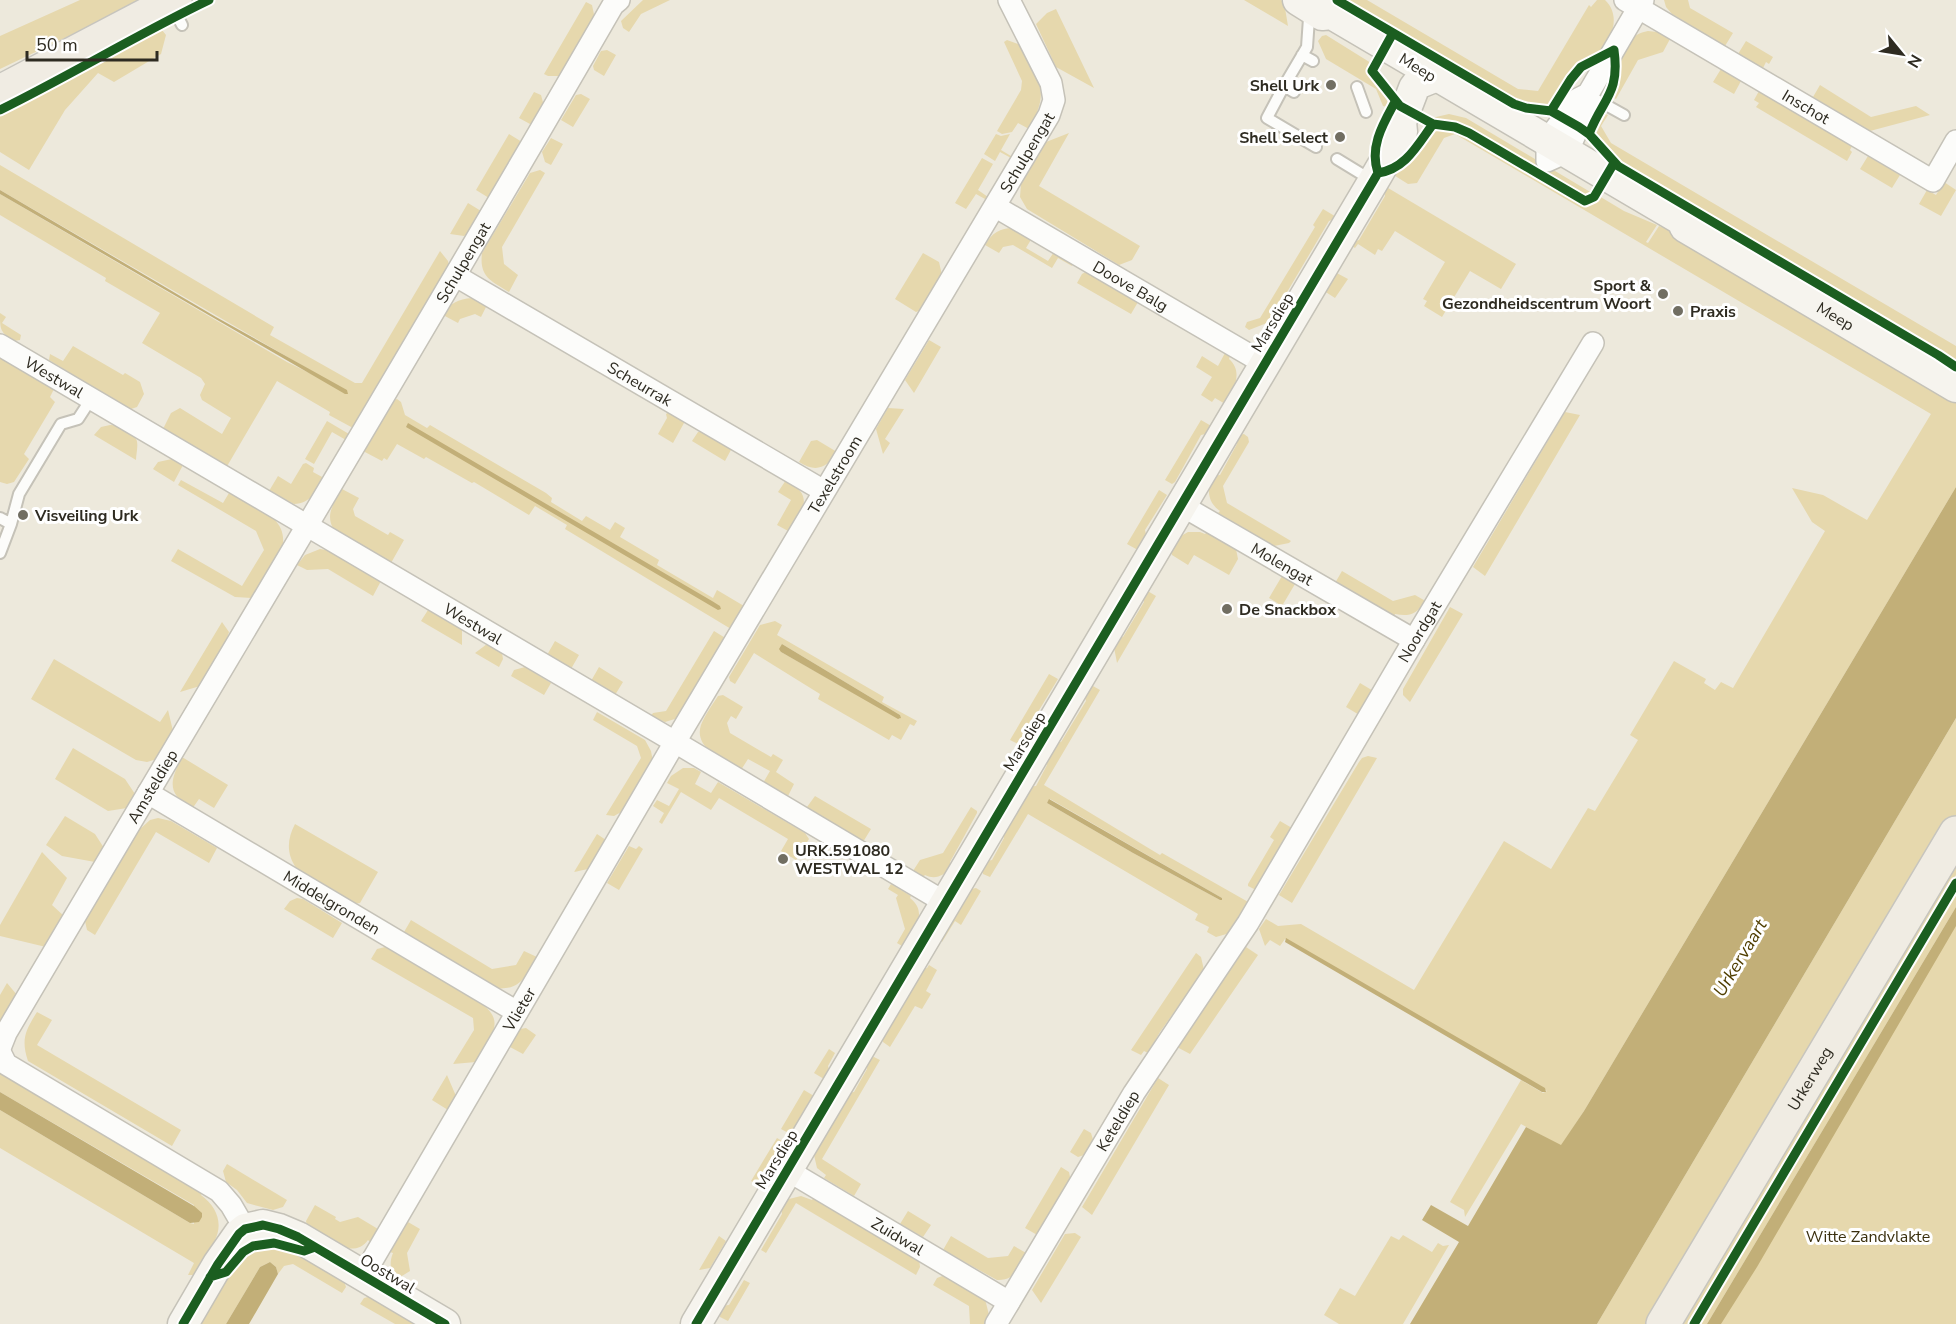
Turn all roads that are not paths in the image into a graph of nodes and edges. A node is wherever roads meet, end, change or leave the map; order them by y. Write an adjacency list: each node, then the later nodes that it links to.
1 (619, 0): 21 (street, Schulpengat)
2 (1009, 0): 20 (street, Schulpengat)
3 (1636, 3): 12 (street); 15 (street, Inschot)
4 (170, 5): 8 (main road); 11 (main road)
5 (1312, 8): 6 (lane); 9 (street, Meep)
6 (1302, 55): 7 (lane); 16 (lane)
7 (1313, 61)
8 (0, 74)
9 (1430, 85): 17 (street, Meep); 19 (street, Marsdiep)
10 (1357, 87): 13 (lane)
11 (0, 92)
12 (1588, 94): 14 (lane); 17 (street)
13 (1366, 112)
14 (1624, 115)
15 (1956, 141)
16 (1316, 147)
17 (1554, 151): 25 (street, Meep)
18 (1337, 159): 19 (lane)
19 (1373, 181): 24 (street, Marsdiep)
20 (996, 207): 24 (street, Doove Balg); 27 (street, Texelstroom)
21 (456, 276): 27 (street, Scheurrak); 31 (street, Schulpengat)
22 (1593, 343): 33 (street, Noordgat)
23 (0, 345): 26 (street, Westwal)
24 (1264, 364): 28 (street, Marsdiep)
25 (1956, 387)
26 (91, 399): 30 (lane); 31 (street, Westwal)
27 (824, 491): 34 (street, Texelstroom)
28 (1181, 505): 33 (street, Molengat); 37 (street, Marsdiep)
29 (0, 518): 30 (lane)
30 (11, 524): 32 (lane)
31 (306, 526): 34 (street, Westwal); 35 (street, Amsteldiep)
32 (0, 553)
33 (1414, 640): 38 (street, Noordgat)
34 (675, 742): 37 (street, Westwal); 39 (street, Vlieter)
35 (148, 793): 39 (street, Middelgronden); 40 (street, Amsteldiep)
36 (1956, 833): 49 (main road, Urkerweg)
37 (946, 903): 41 (street, Marsdiep)
38 (1248, 923): 44 (street, Keteldiep)
39 (517, 1012): 43 (street, Vlieter)
40 (2, 1055): 42 (street)
41 (788, 1170): 44 (street, Zuidwal); 47 (street, Marsdiep)
42 (245, 1229): 43 (street, Oostwal); 45 (street)
43 (363, 1276): 46 (street, Oostwal)
44 (1009, 1302): 48 (street, Keteldiep)
45 (183, 1324)
46 (445, 1324)
47 (696, 1324)
48 (996, 1324)
49 (1663, 1324)

